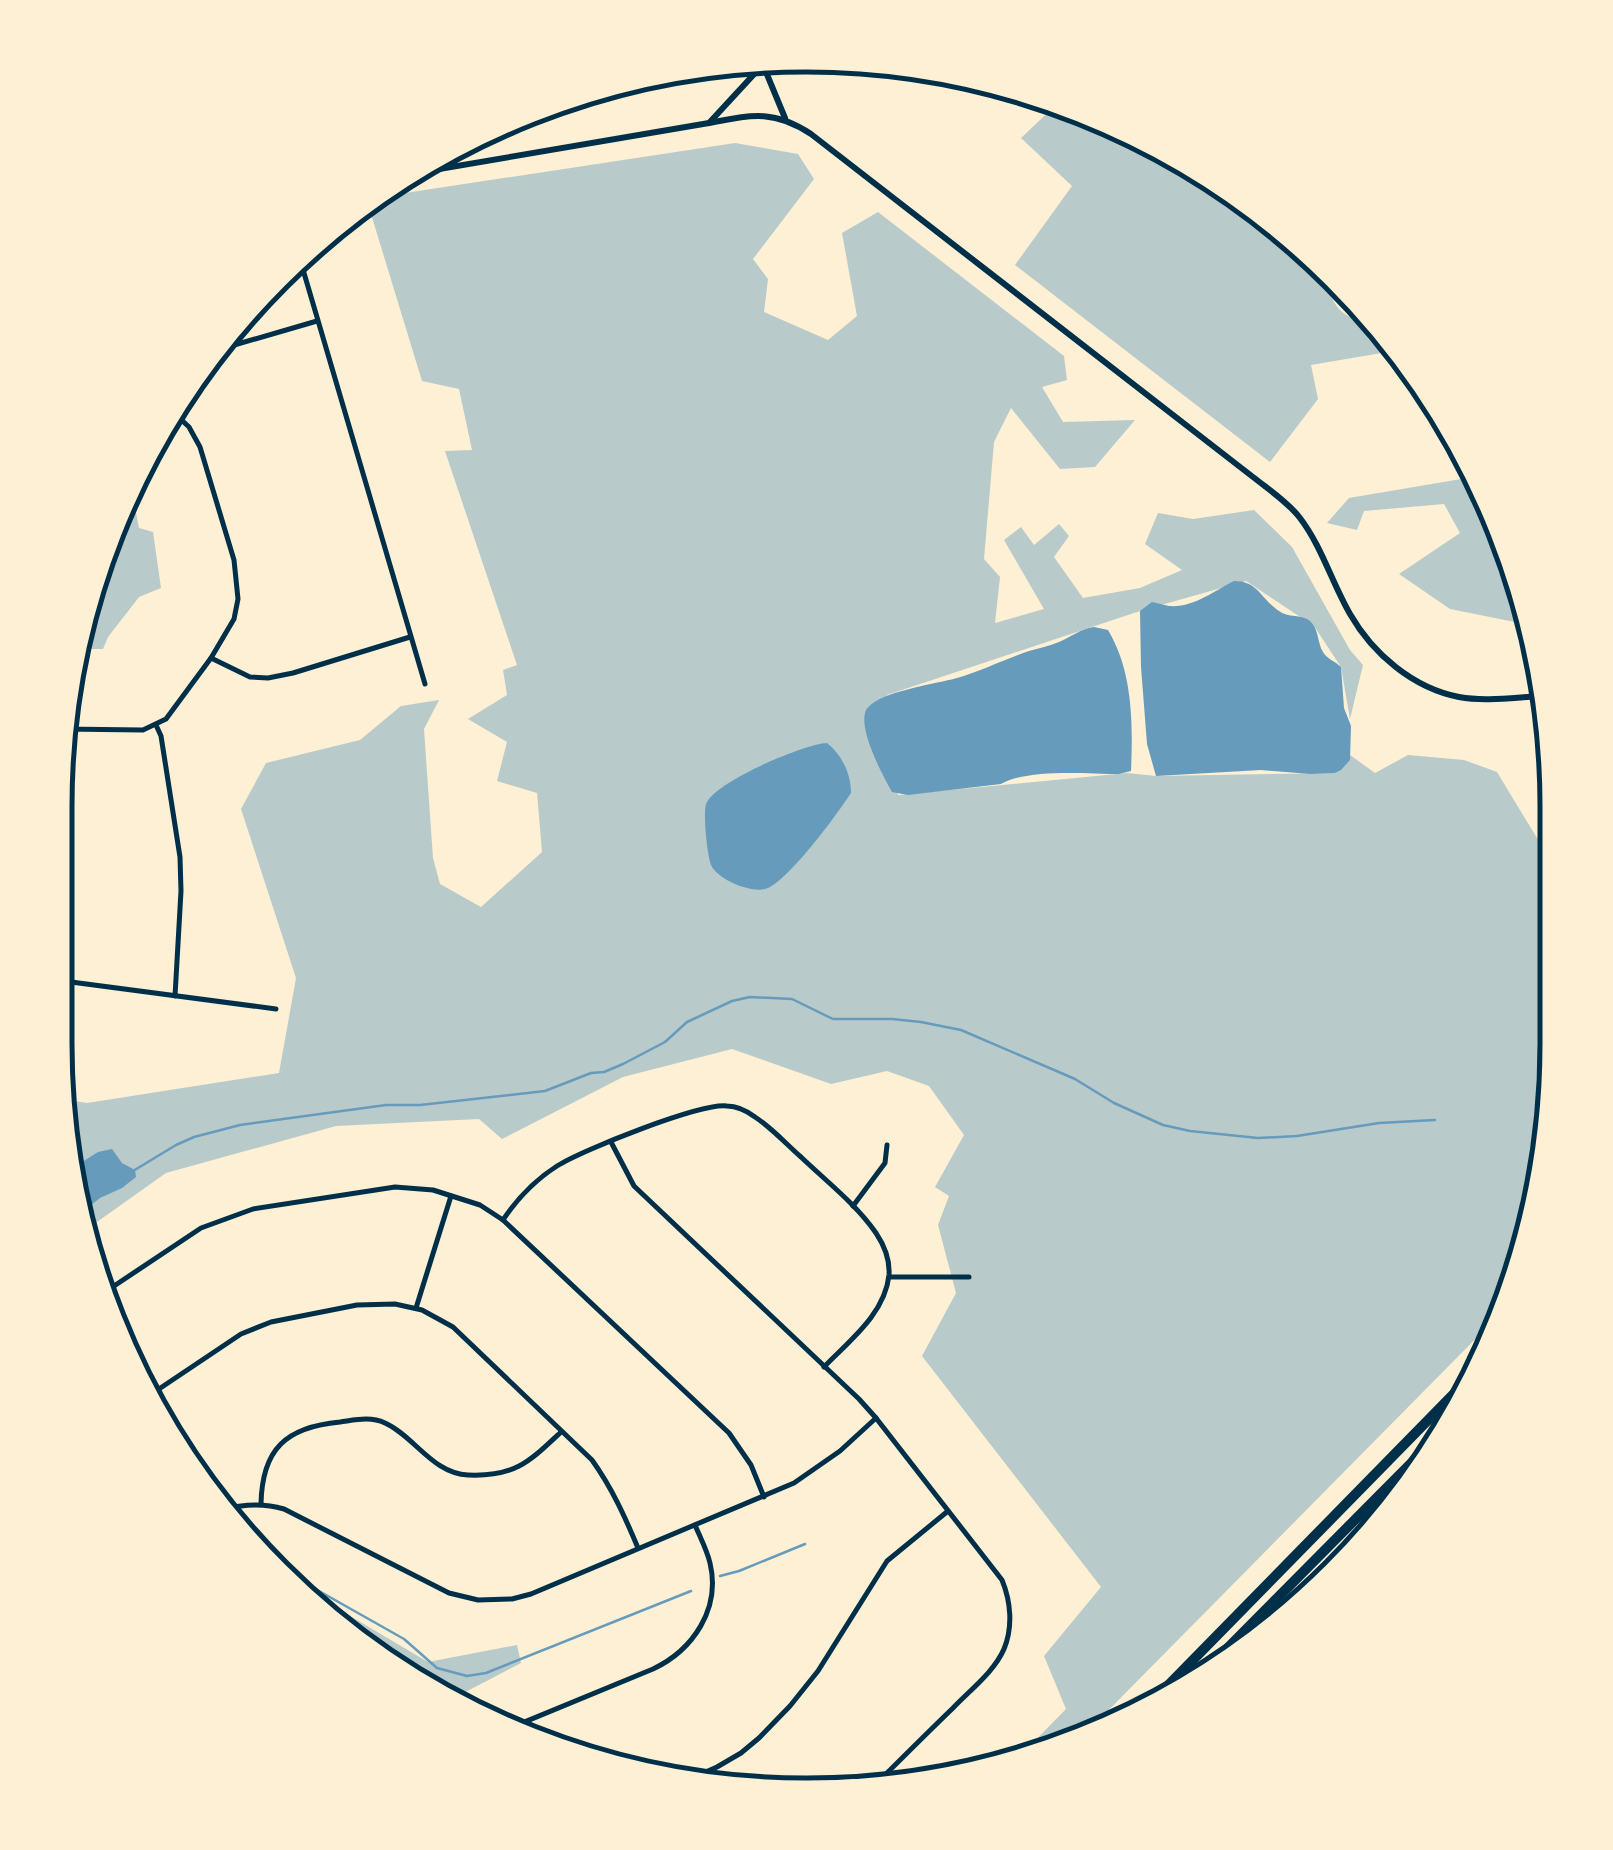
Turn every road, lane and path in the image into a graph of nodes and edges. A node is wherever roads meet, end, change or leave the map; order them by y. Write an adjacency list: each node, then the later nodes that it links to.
1 (769, 74): 3 (street)
2 (752, 75): 4 (street)
3 (786, 119): 4 (street); 13 (street)
4 (709, 124): 5 (street)
5 (445, 168)
6 (304, 272): 7 (street)
7 (318, 320): 8 (street); 10 (street)
8 (237, 344)
9 (183, 421): 11 (street)
10 (410, 637): 11 (street); 12 (street)
11 (211, 658): 14 (street)
12 (425, 684)
13 (1532, 697)
14 (156, 725): 15 (street); 17 (street)
15 (77, 729)
16 (72, 982): 17 (street)
17 (175, 996): 18 (street)
18 (276, 1010)
19 (611, 1142): 22 (street); 23 (street); 28 (street)
20 (887, 1145): 22 (street)
21 (450, 1196): 23 (street); 26 (street); 27 (street)
22 (853, 1206): 24 (street)
23 (503, 1220): 34 (street)
24 (889, 1277): 25 (street); 28 (street)
25 (969, 1277)
26 (114, 1286)
27 (416, 1308): 29 (street); 32 (street)
28 (824, 1366): 31 (street)
29 (159, 1389)
30 (1448, 1399): 41 (highway)
31 (876, 1418): 34 (street); 37 (street)
32 (561, 1432): 35 (street); 39 (street)
33 (1403, 1471): 40 (highway)
34 (764, 1497): 38 (street)
35 (261, 1504): 36 (street); 39 (street)
36 (237, 1506)
37 (948, 1511): 43 (street); 44 (street)
38 (695, 1525): 39 (street); 42 (street)
39 (638, 1548)
40 (1240, 1635)
41 (1175, 1679)
42 (525, 1722)
43 (707, 1770)
44 (887, 1773)

